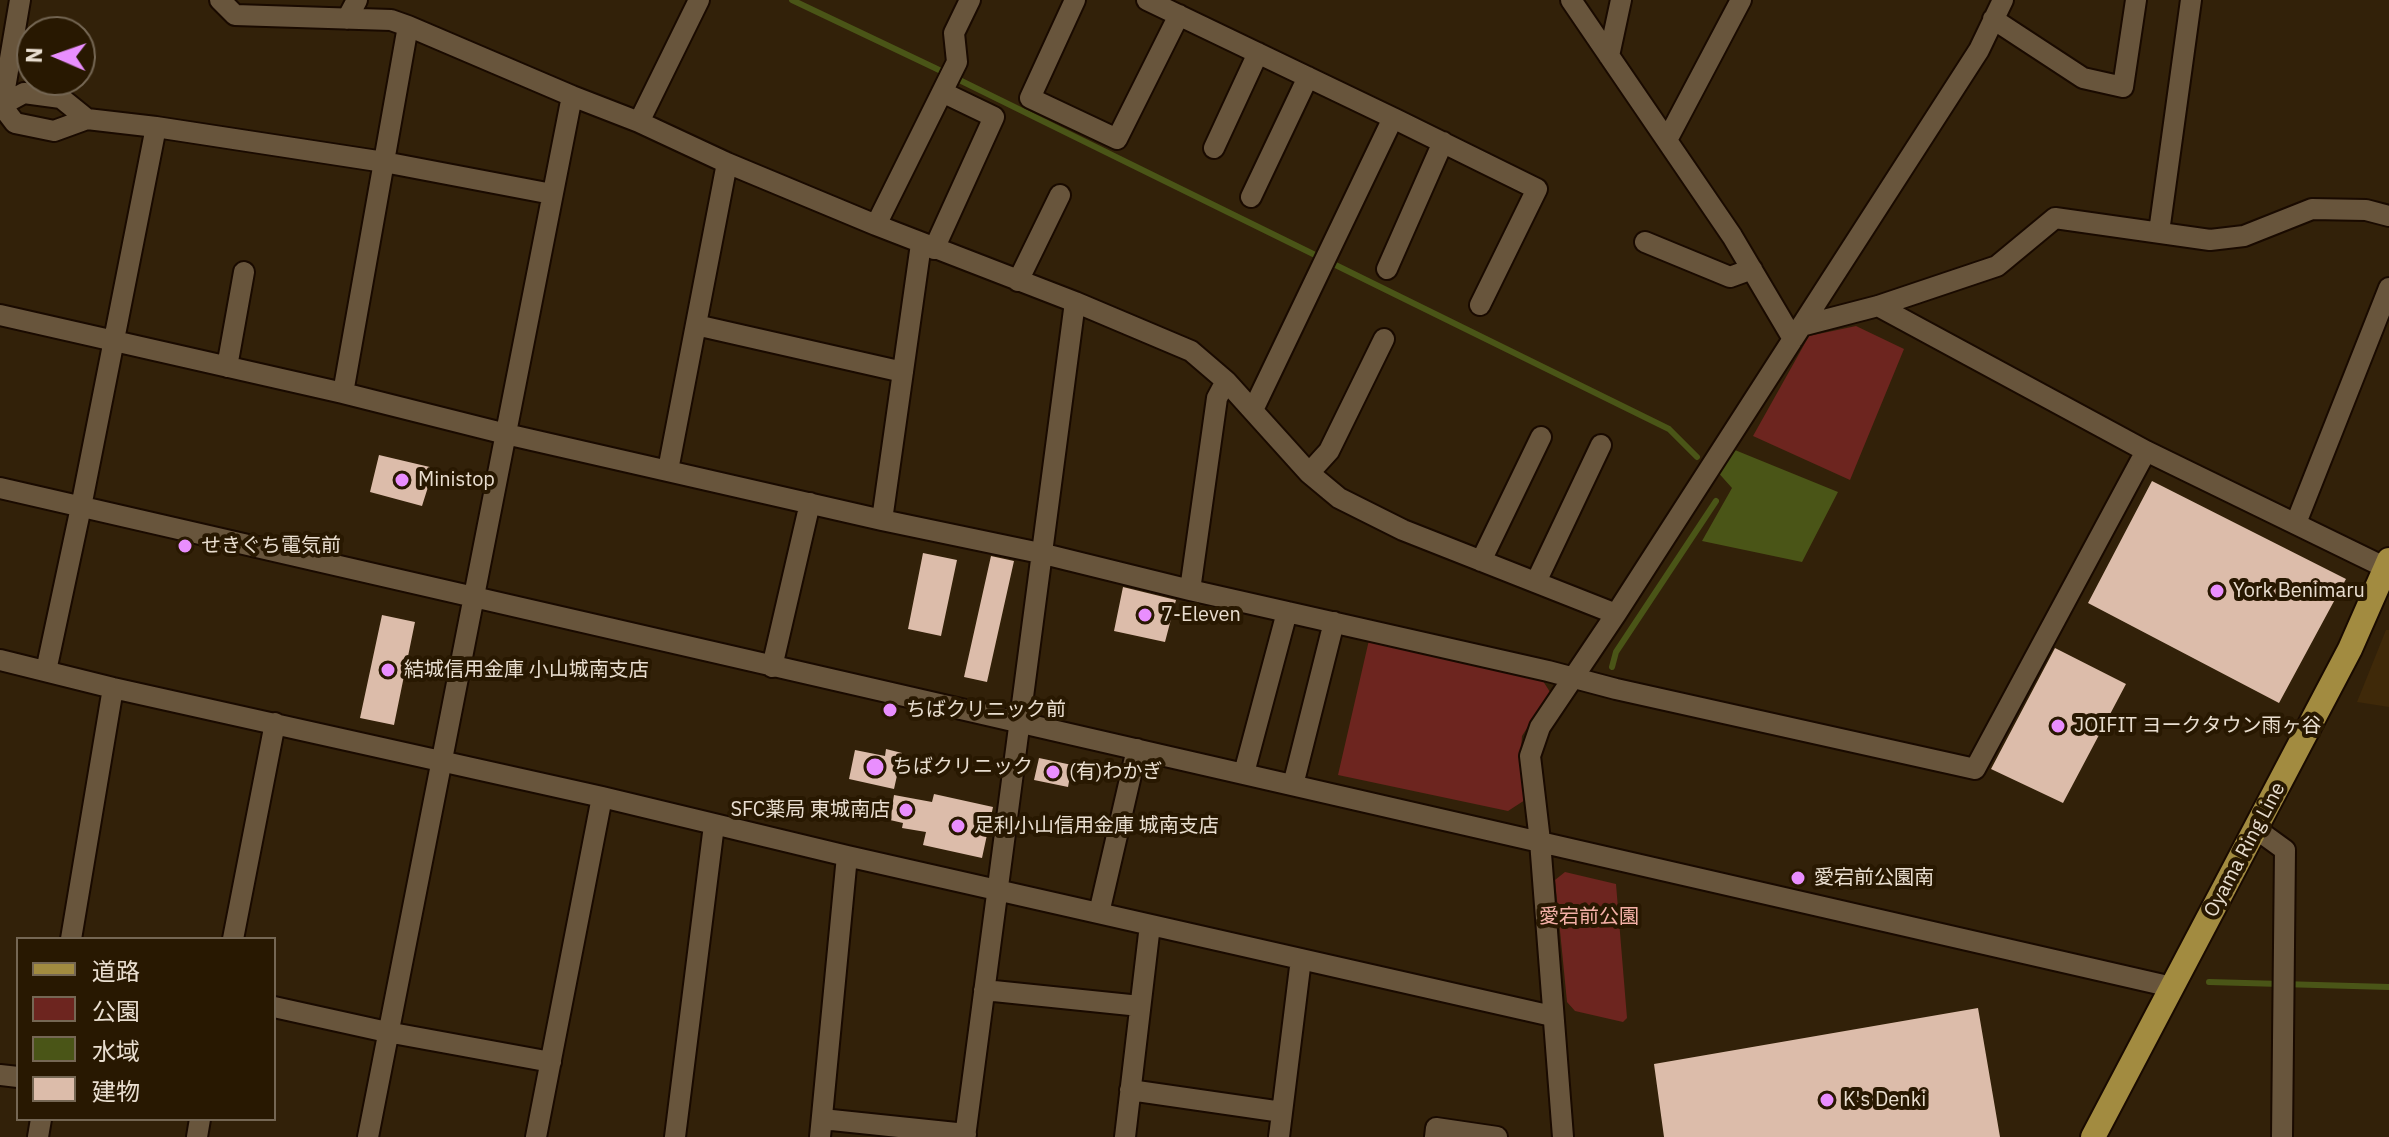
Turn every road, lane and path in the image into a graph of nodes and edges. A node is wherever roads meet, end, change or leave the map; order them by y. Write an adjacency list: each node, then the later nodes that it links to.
1 (20, 0): 22 (street)
2 (220, 0): 13 (street)
3 (699, 0): 25 (street)
4 (970, 0): 20 (street)
5 (1075, 0): 14 (street)
6 (1147, 0): 14 (street)
7 (1571, 0): 18 (street)
8 (1621, 0): 18 (street)
9 (1741, 0): 27 (street)
10 (2003, 0): 15 (street)
11 (2136, 0): 15 (street)
12 (2191, 0): 37 (street)
13 (352, 9): 16 (street)
14 (1179, 15): 17 (street)
15 (1993, 19): 50 (street)
16 (408, 26): 21 (street); 30 (street)
17 (1258, 53): 19 (street); 29 (street)
18 (1609, 56): 27 (street)
19 (1308, 77): 23 (street); 34 (street)
20 (942, 92): 36 (street); 39 (street)
21 (572, 96): 25 (street); 32 (street)
22 (1, 106): 24 (street); 24 (street)
23 (1393, 118): 28 (street); 57 (street)
24 (87, 119): 26 (street)
25 (639, 122): 31 (street)
26 (156, 127): 30 (street); 52 (street)
27 (1667, 140): 41 (street)
28 (1443, 142): 40 (street); 46 (street)
29 (1214, 148)
30 (384, 162): 32 (street); 56 (street)
31 (727, 163): 36 (street); 49 (street)
32 (552, 194): 58 (street)
33 (1060, 195): 43 (street)
34 (1251, 197)
35 (2389, 216): 37 (street)
36 (876, 225): 39 (street)
37 (2159, 232): 47 (street)
38 (1645, 242): 41 (street)
39 (928, 246): 43 (street); 54 (street)
40 (1387, 269)
41 (1752, 269): 50 (street)
42 (244, 272): 53 (street)
43 (1018, 281): 45 (street)
44 (2389, 288): 68 (street)
45 (1075, 302): 55 (street); 69 (street)
46 (1480, 305)
47 (1878, 306): 50 (street); 61 (street)
48 (0, 315): 52 (street)
49 (696, 325): 54 (street); 62 (street)
50 (1797, 333): 76 (street)
51 (1384, 339): 63 (street)
52 (114, 341): 53 (street); 66 (street)
53 (227, 367): 56 (street)
54 (903, 372): 67 (street)
55 (1226, 381): 57 (street); 73 (street)
56 (343, 393): 58 (street)
57 (1253, 410): 63 (street)
58 (506, 434): 62 (street); 74 (street)
59 (1541, 437): 70 (street)
60 (1601, 445): 72 (street)
61 (2146, 451): 68 (street); 81 (street)
62 (668, 470): 65 (street)
63 (1309, 473): 70 (street)
64 (0, 488): 66 (street)
65 (810, 503): 67 (street); 79 (street)
66 (81, 507): 74 (street); 80 (street)
67 (882, 520): 69 (street)
68 (2296, 523): 71 (street)
69 (1040, 553): 73 (street); 83 (street)
70 (1481, 561): 72 (street)
71 (2388, 564): 91 (main road, Oyama Ring Line)
72 (1536, 582): 76 (street)
73 (1190, 590): 75 (street)
74 (473, 597): 79 (street); 86 (street)
75 (1287, 612): 77 (street); 87 (street)
76 (1616, 614): 81 (street)
77 (1334, 622): 81 (street); 88 (street)
78 (0, 660): 80 (street)
79 (772, 667): 83 (street)
80 (46, 671): 82 (street)
81 (1571, 677): 92 (street)
82 (113, 688): 84 (street); 97 (street)
83 (1019, 722): 85 (street); 94 (street)
84 (275, 723): 86 (street); 98 (street)
85 (1137, 749): 87 (street); 95 (street)
86 (442, 761): 89 (street); 105 (street)
87 (1244, 773): 88 (street)
88 (1293, 785): 92 (street)
89 (602, 797): 90 (street); 106 (street)
90 (714, 825): 93 (street); 113 (street)
91 (2256, 829): 100 (main road, Oyama Ring Line); 120 (street)
92 (1540, 841): 100 (street); 104 (street)
93 (847, 856): 94 (street); 109 (street)
94 (997, 889): 95 (street); 101 (street)
95 (1099, 913): 96 (street)
96 (1150, 925): 99 (street); 102 (street)
97 (71, 937)
98 (233, 937)
99 (1301, 959): 104 (street); 108 (street)
100 (2172, 987): 119 (main road, Oyama Ring Line)
101 (984, 990): 102 (street); 110 (street)
102 (1140, 1006): 107 (street)
103 (276, 1007): 105 (street)
104 (1552, 1016): 118 (street)
105 (387, 1032): 106 (street); 111 (street)
106 (551, 1062): 112 (street)
107 (1130, 1090): 108 (street); 114 (street)
108 (1282, 1112): 115 (street)
109 (821, 1128): 110 (street)
110 (966, 1136)
111 (368, 1137)
112 (536, 1137)
113 (675, 1137)
114 (1125, 1137)
115 (1279, 1137)
116 (1435, 1137): 117 (street)
117 (1497, 1137)
118 (1563, 1137)
119 (2093, 1137)
120 (2282, 1137)

